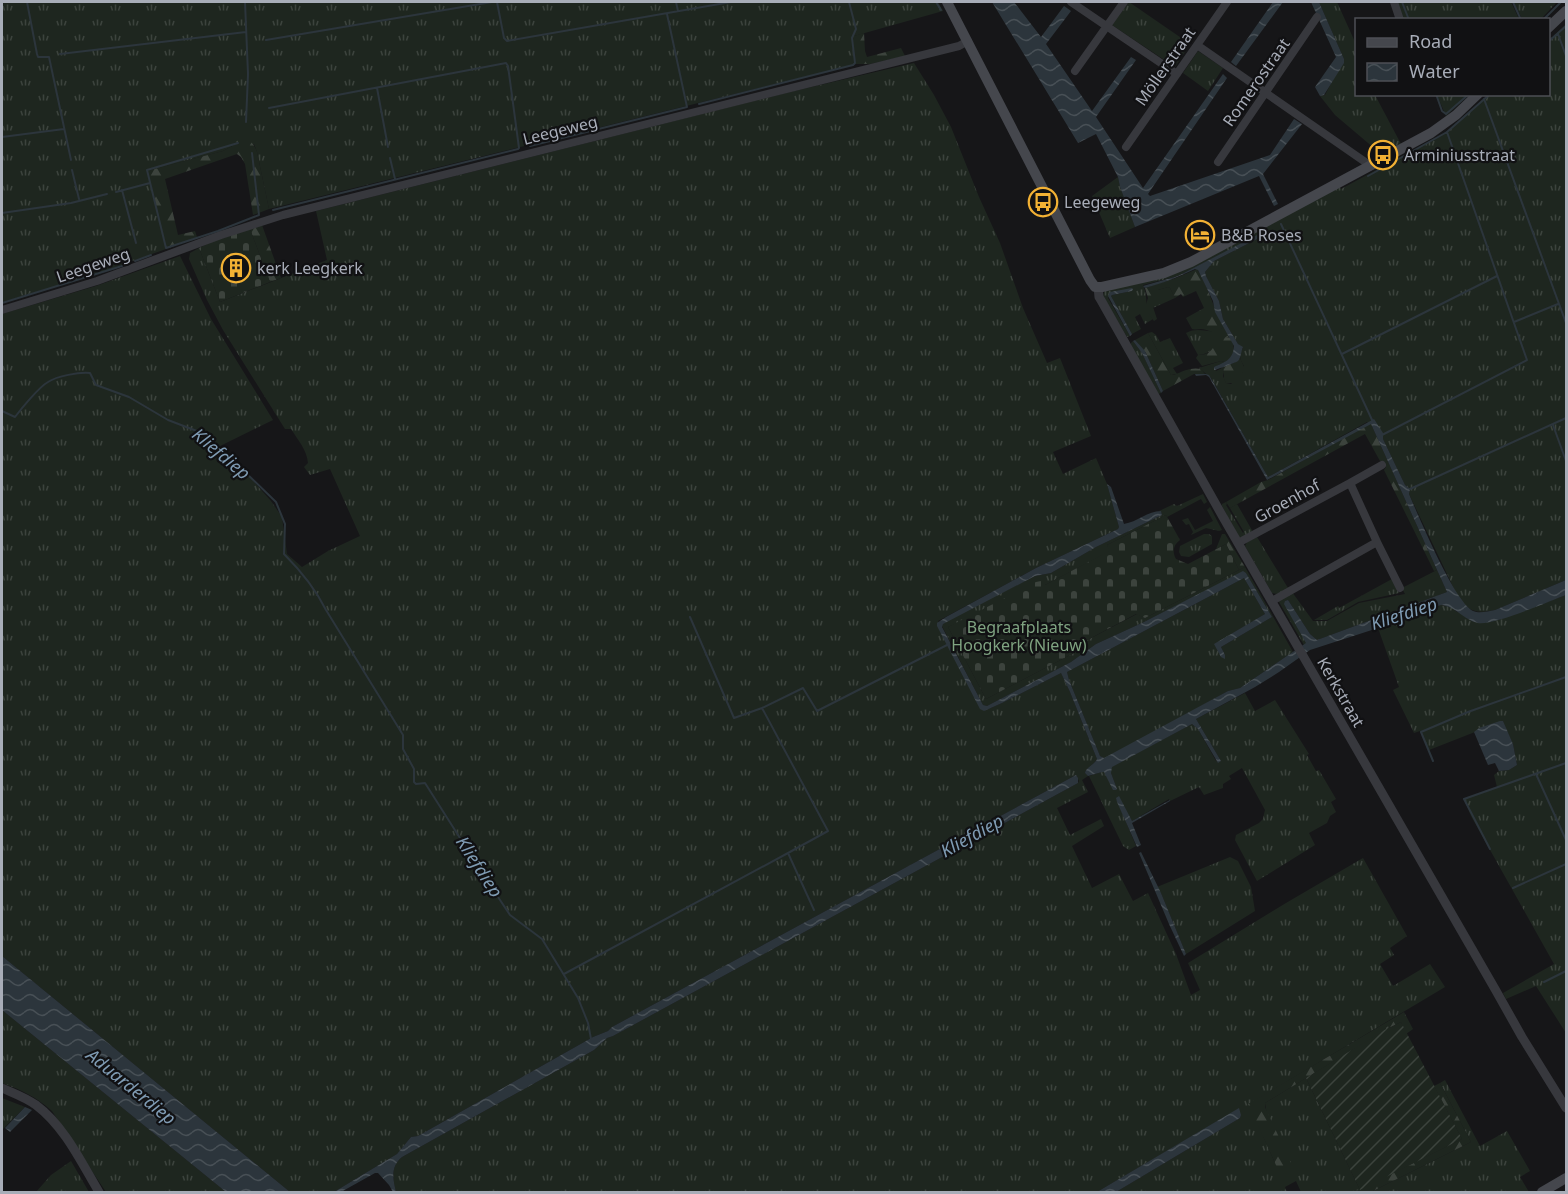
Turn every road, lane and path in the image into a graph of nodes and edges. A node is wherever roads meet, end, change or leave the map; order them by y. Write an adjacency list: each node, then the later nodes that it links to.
1 (947, 2): 11 (main road)
2 (1124, 2): 9 (street)
3 (1227, 2): 12 (street, Möllerstraat)
4 (1394, 2): 8 (street)
5 (1074, 3): 9 (street)
6 (1566, 11): 10 (main road)
7 (1317, 17): 15 (street, Romerostraat)
8 (1399, 18)
9 (1107, 26): 13 (street); 14 (street)
10 (1550, 26)
11 (968, 41): 20 (main road); 21 (street, Leegeweg)
12 (1197, 45): 14 (street, Möllerstraat); 15 (street)
13 (1075, 71)
14 (1177, 74): 17 (street, Möllerstraat)
15 (1265, 92): 18 (street, Romerostraat); 19 (street)
16 (1476, 96): 19 (main road)
17 (1126, 147)
18 (1218, 162)
19 (1371, 166): 20 (main road)
20 (1098, 287): 25 (street, Kerkstraat)
21 (2, 310)
22 (1382, 465): 23 (street, Groenhof)
23 (1350, 483): 24 (street); 25 (street, Groenhof)
24 (1377, 542): 26 (street); 27 (street)
25 (1238, 543): 27 (street, Kerkstraat)
26 (1400, 588)
27 (1272, 601): 29 (street, Kerkstraat)
28 (2, 1088): 31 (street)
29 (1566, 1108)
30 (1566, 1178): 32 (main road)
31 (99, 1192)
32 (1542, 1192)

